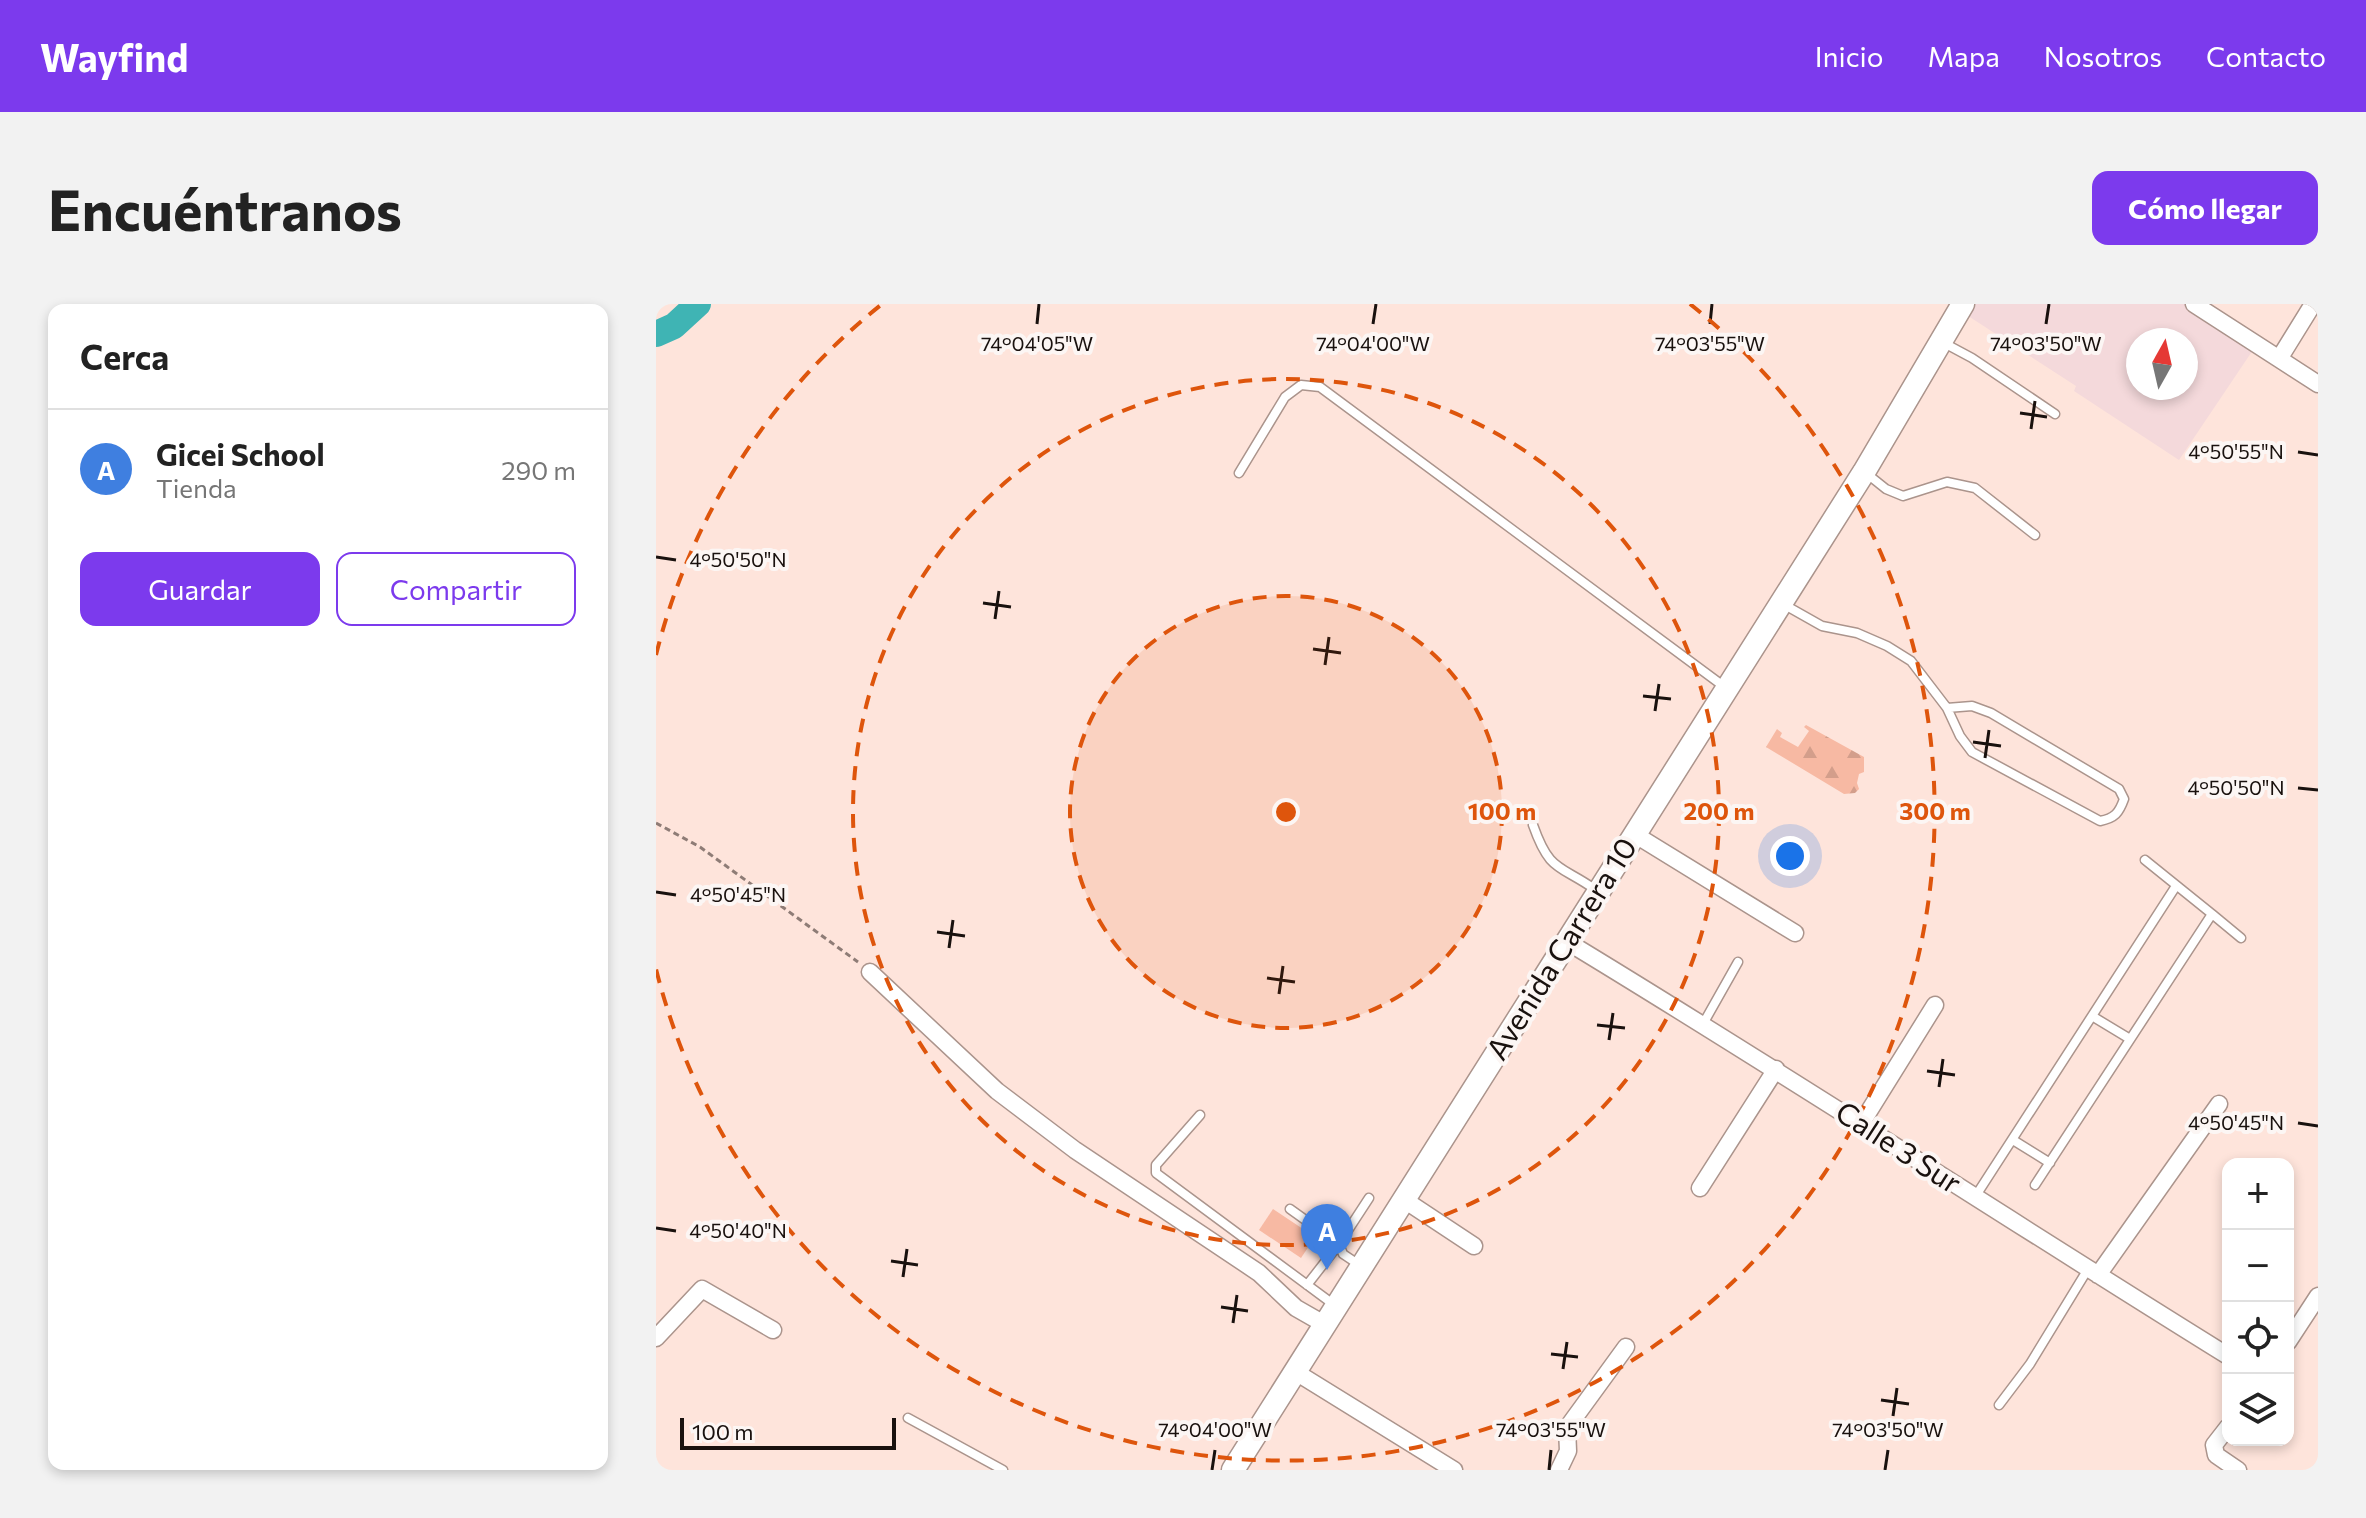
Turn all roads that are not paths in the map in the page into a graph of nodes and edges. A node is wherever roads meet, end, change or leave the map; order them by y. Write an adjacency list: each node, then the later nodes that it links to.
1 (1963, 304): 4 (street, Avenida Carrera 10)
2 (2194, 304): 5 (street)
3 (2313, 304): 5 (street)
4 (1940, 340): 7 (lane); 8 (street, Avenida Carrera 10)
5 (2279, 359): 6 (street)
6 (2318, 384)
7 (2055, 414)
8 (1864, 472): 10 (lane); 11 (street, Avenida Carrera 10)
9 (1239, 473): 12 (lane)
10 (2035, 535)
11 (1781, 603): 12 (street, Avenida Carrera 10); 13 (lane)
12 (1727, 688): 15 (street, Avenida Carrera 10)
13 (1947, 708): 13 (lane)
14 (1533, 825): 18 (lane)
15 (1634, 834): 18 (street, Avenida Carrera 10); 20 (street)
16 (2145, 860): 17 (lane)
17 (2176, 886): 19 (lane); 26 (lane)
18 (1598, 891): 22 (street, Avenida Carrera 10)
19 (2212, 914): 21 (lane); 28 (lane)
20 (1795, 933)
21 (2241, 938)
22 (1566, 941): 27 (street, Calle 3 Sur); 39 (street, Avenida Carrera 10)
23 (1738, 962): 27 (lane)
24 (870, 972): 47 (street)
25 (1935, 1005): 32 (street)
26 (2092, 1016): 28 (lane); 33 (lane)
27 (1703, 1024): 29 (street, Calle 3 Sur)
28 (2130, 1039): 34 (lane)
29 (1776, 1069): 32 (street, Calle 3 Sur); 36 (street)
30 (2219, 1104): 44 (street)
31 (1200, 1115): 45 (lane)
32 (1861, 1124): 38 (street, Calle 3 Sur)
33 (2013, 1140): 34 (lane); 38 (lane)
34 (2050, 1163): 35 (lane)
35 (2035, 1185)
36 (1700, 1188)
37 (1369, 1198): 41 (lane)
38 (1975, 1198): 44 (street, Calle 3 Sur)
39 (1403, 1199): 42 (street); 43 (street, Avenida Carrera 10)
40 (1290, 1209): 41 (lane)
41 (1339, 1244): 43 (lane); 45 (lane)
42 (1474, 1246)
43 (1362, 1266): 47 (street, Avenida Carrera 10)
44 (2093, 1272): 52 (street, Calle 3 Sur); 54 (lane)
45 (1307, 1285): 47 (lane)
46 (2318, 1296): 49 (street)
47 (1331, 1316): 53 (street, Avenida Carrera 10)
48 (773, 1330): 50 (street)
49 (2294, 1333)
50 (656, 1338)
51 (1626, 1347): 60 (street)
52 (2222, 1349)
53 (1294, 1371): 57 (street, Avenida Carrera 10); 59 (street)
54 (1999, 1405)
55 (908, 1418): 58 (lane)
56 (2222, 1435): 61 (street)
57 (1235, 1469)
58 (1003, 1470)
59 (1454, 1470)
60 (1559, 1470)
61 (2238, 1470)

